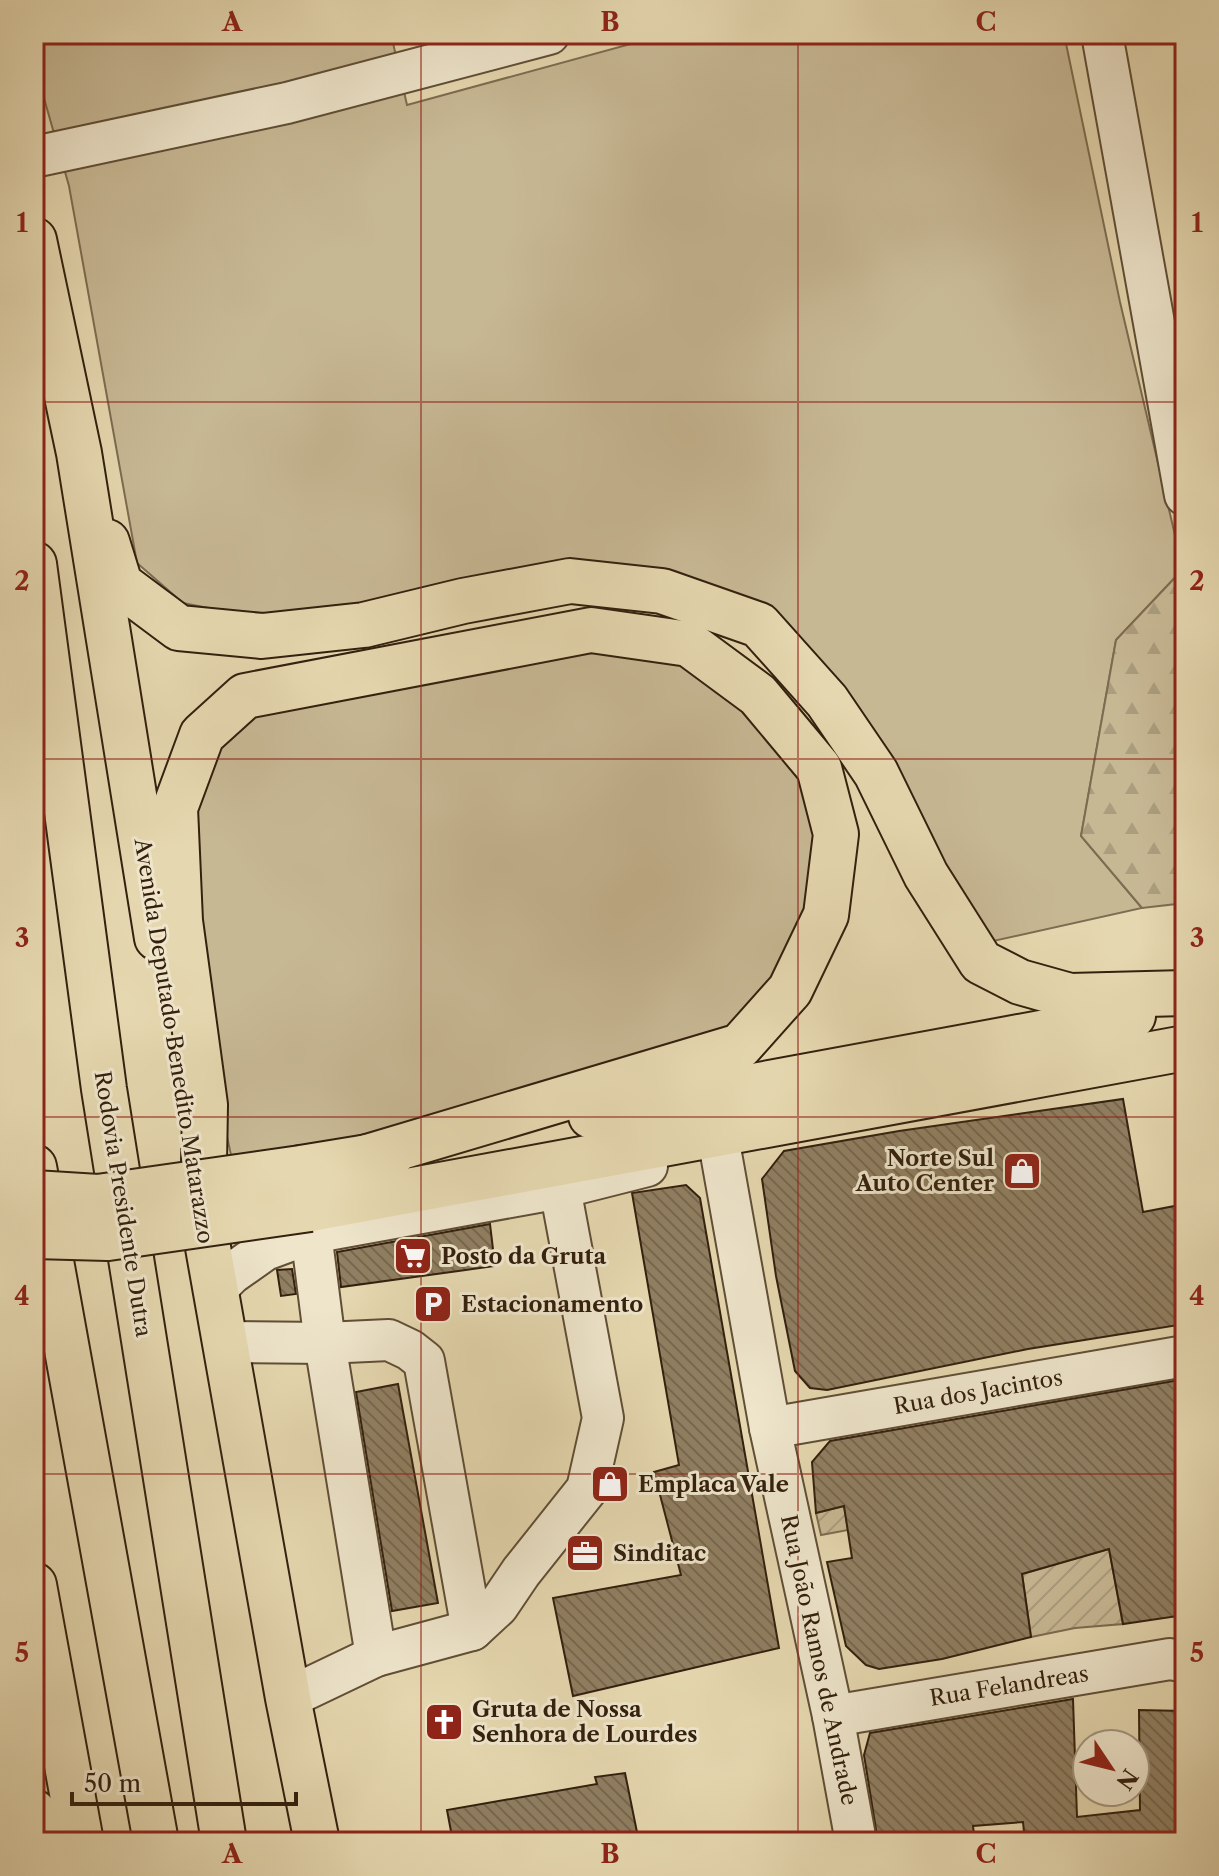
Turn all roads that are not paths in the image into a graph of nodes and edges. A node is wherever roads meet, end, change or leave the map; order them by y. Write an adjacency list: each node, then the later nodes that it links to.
1 (549, 34): 3 (street)
2 (1102, 34): 6 (street)
3 (34, 157)
4 (34, 240): 5 (main road, Avenida Deputado Benedito Matarazzo)
5 (79, 453): 8 (main road); 18 (main road, Avenida Deputado Benedito Matarazzo)
6 (1185, 495)
7 (34, 564): 35 (main road, Rodovia Presidente Dutra)
8 (1185, 993)
9 (1185, 1006): 13 (main road)
10 (1185, 1048): 17 (main road)
11 (1185, 1057): 12 (street)
12 (720, 1148): 15 (street); 24 (street, Rua João Ramos de Andrade)
13 (364, 1158): 17 (main road); 18 (main road)
14 (34, 1167): 34 (main road)
15 (560, 1188): 17 (street); 26 (street)
16 (34, 1193): 17 (main road, bridge)
17 (308, 1203): 19 (main road, bridge); 20 (street); 22 (street)
18 (203, 1223): 20 (main road, Avenida Deputado Benedito Matarazzo)
19 (34, 1236)
20 (215, 1290): 21 (main road, Avenida Deputado Benedito Matarazzo)
21 (226, 1342): 22 (street); 29 (main road, Avenida Deputado Benedito Matarazzo)
22 (325, 1343): 26 (street); 27 (street)
23 (1185, 1356): 24 (street, Rua dos Jacintos)
24 (770, 1428): 30 (street, Rua João Ramos de Andrade)
25 (34, 1585): 33 (main road)
26 (472, 1630): 27 (street)
27 (376, 1656): 29 (street)
28 (1185, 1662): 30 (street, Rua Felandreas)
29 (288, 1698): 36 (main road, Avenida Deputado Benedito Matarazzo)
30 (833, 1716): 37 (street, Rua João Ramos de Andrade)
31 (34, 1812): 32 (main road)
32 (40, 1842)
33 (81, 1842)
34 (156, 1842)
35 (224, 1842)
36 (317, 1842)
37 (856, 1842)

